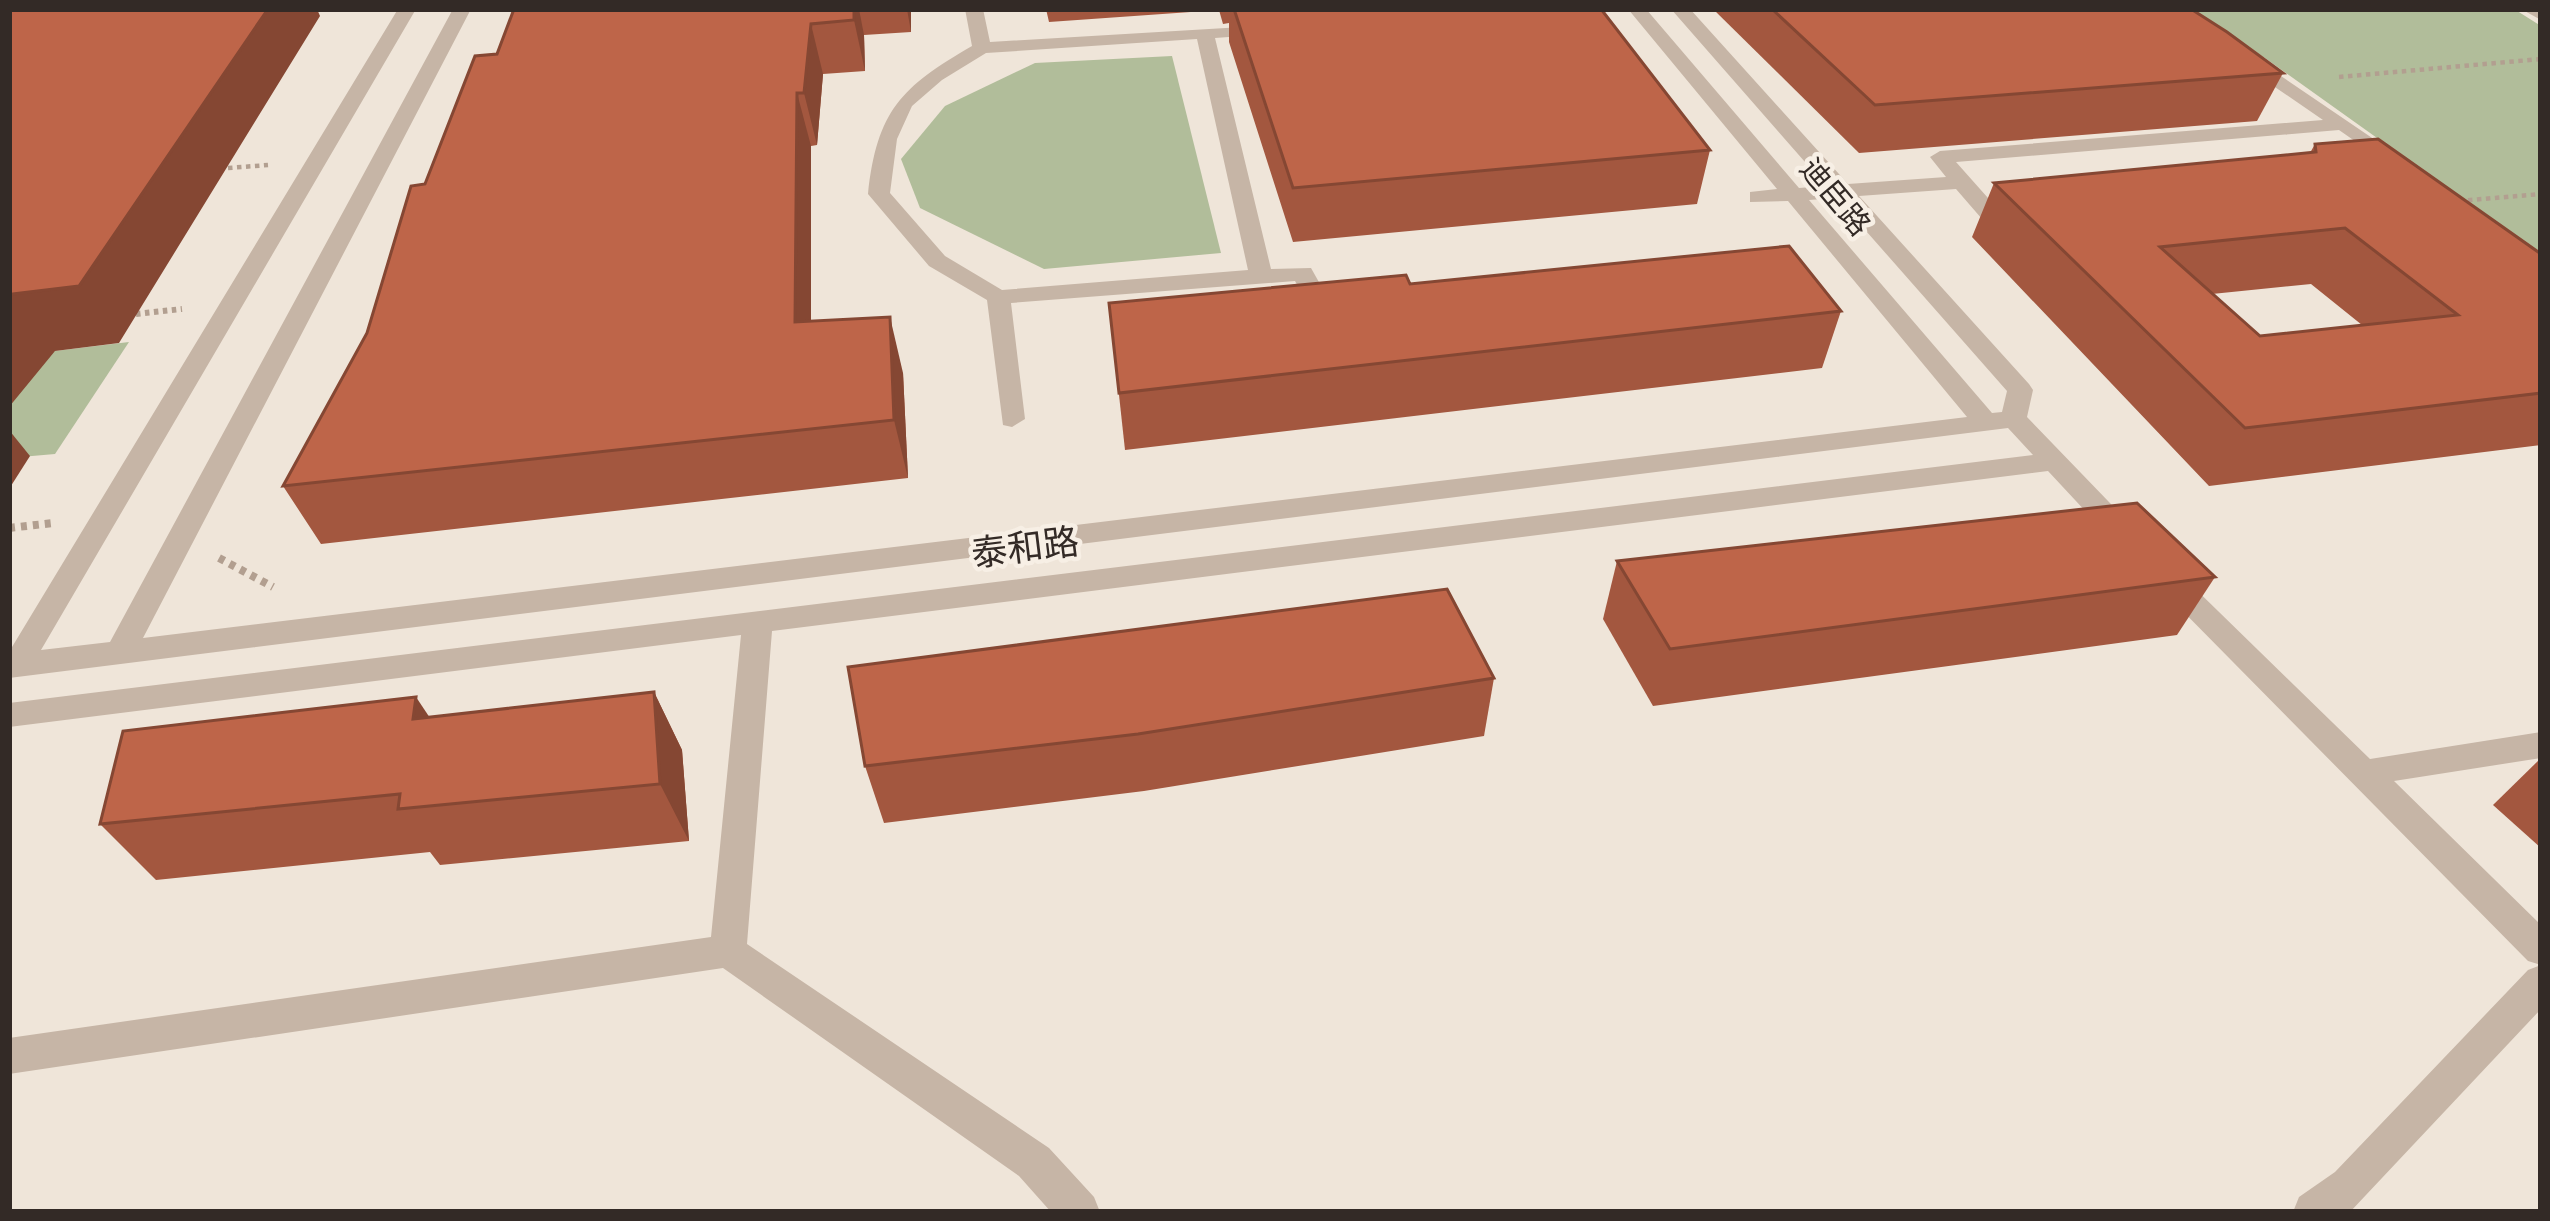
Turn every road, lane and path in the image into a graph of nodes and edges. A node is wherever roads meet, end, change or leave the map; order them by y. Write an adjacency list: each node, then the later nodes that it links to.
1 (406, 9): 38 (street)
2 (462, 9): 37 (street)
3 (974, 9): 11 (street)
4 (1637, 9): 21 (street, 迪臣路)
5 (1680, 9): 20 (street, 迪臣路)
6 (2530, 9): 7 (street)
7 (2541, 15)
8 (1297, 27): 9 (street)
9 (1205, 33): 11 (street); 26 (street)
10 (2227, 46): 13 (street)
11 (982, 48): 27 (street)
12 (2541, 59): 13 (path)
13 (2282, 82): 14 (street)
14 (2343, 124): 17 (street); 19 (street)
15 (288, 163): 16 (path)
16 (228, 168)
17 (2416, 175): 18 (street); 24 (street)
18 (2369, 179)
19 (1962, 182): 20 (street); 25 (street)
20 (1842, 190): 21 (street); 32 (street, 迪臣路)
21 (1793, 194): 23 (street); 32 (street, 迪臣路)
22 (2541, 194): 24 (path)
23 (1758, 197)
24 (2455, 202)
25 (2038, 210)
26 (1261, 276): 27 (street); 28 (street)
27 (998, 297): 31 (street)
28 (1368, 304)
29 (204, 307): 30 (path)
30 (136, 314)
31 (1012, 419)
32 (2000, 421): 33 (street); 37 (street, 泰和路)
33 (2050, 462): 36 (street, 泰和路); 41 (street)
34 (215, 556): 35 (path)
35 (291, 585)
36 (758, 619): 39 (street, 泰和路); 43 (street)
37 (120, 652): 38 (street, 泰和路)
38 (13, 665)
39 (9, 715)
40 (2541, 745): 41 (street)
41 (2363, 773): 42 (street)
42 (2541, 949)
43 (728, 951): 45 (street); 46 (street)
44 (2541, 982): 47 (street)
45 (9, 1056)
46 (1079, 1212)
47 (2314, 1212)

